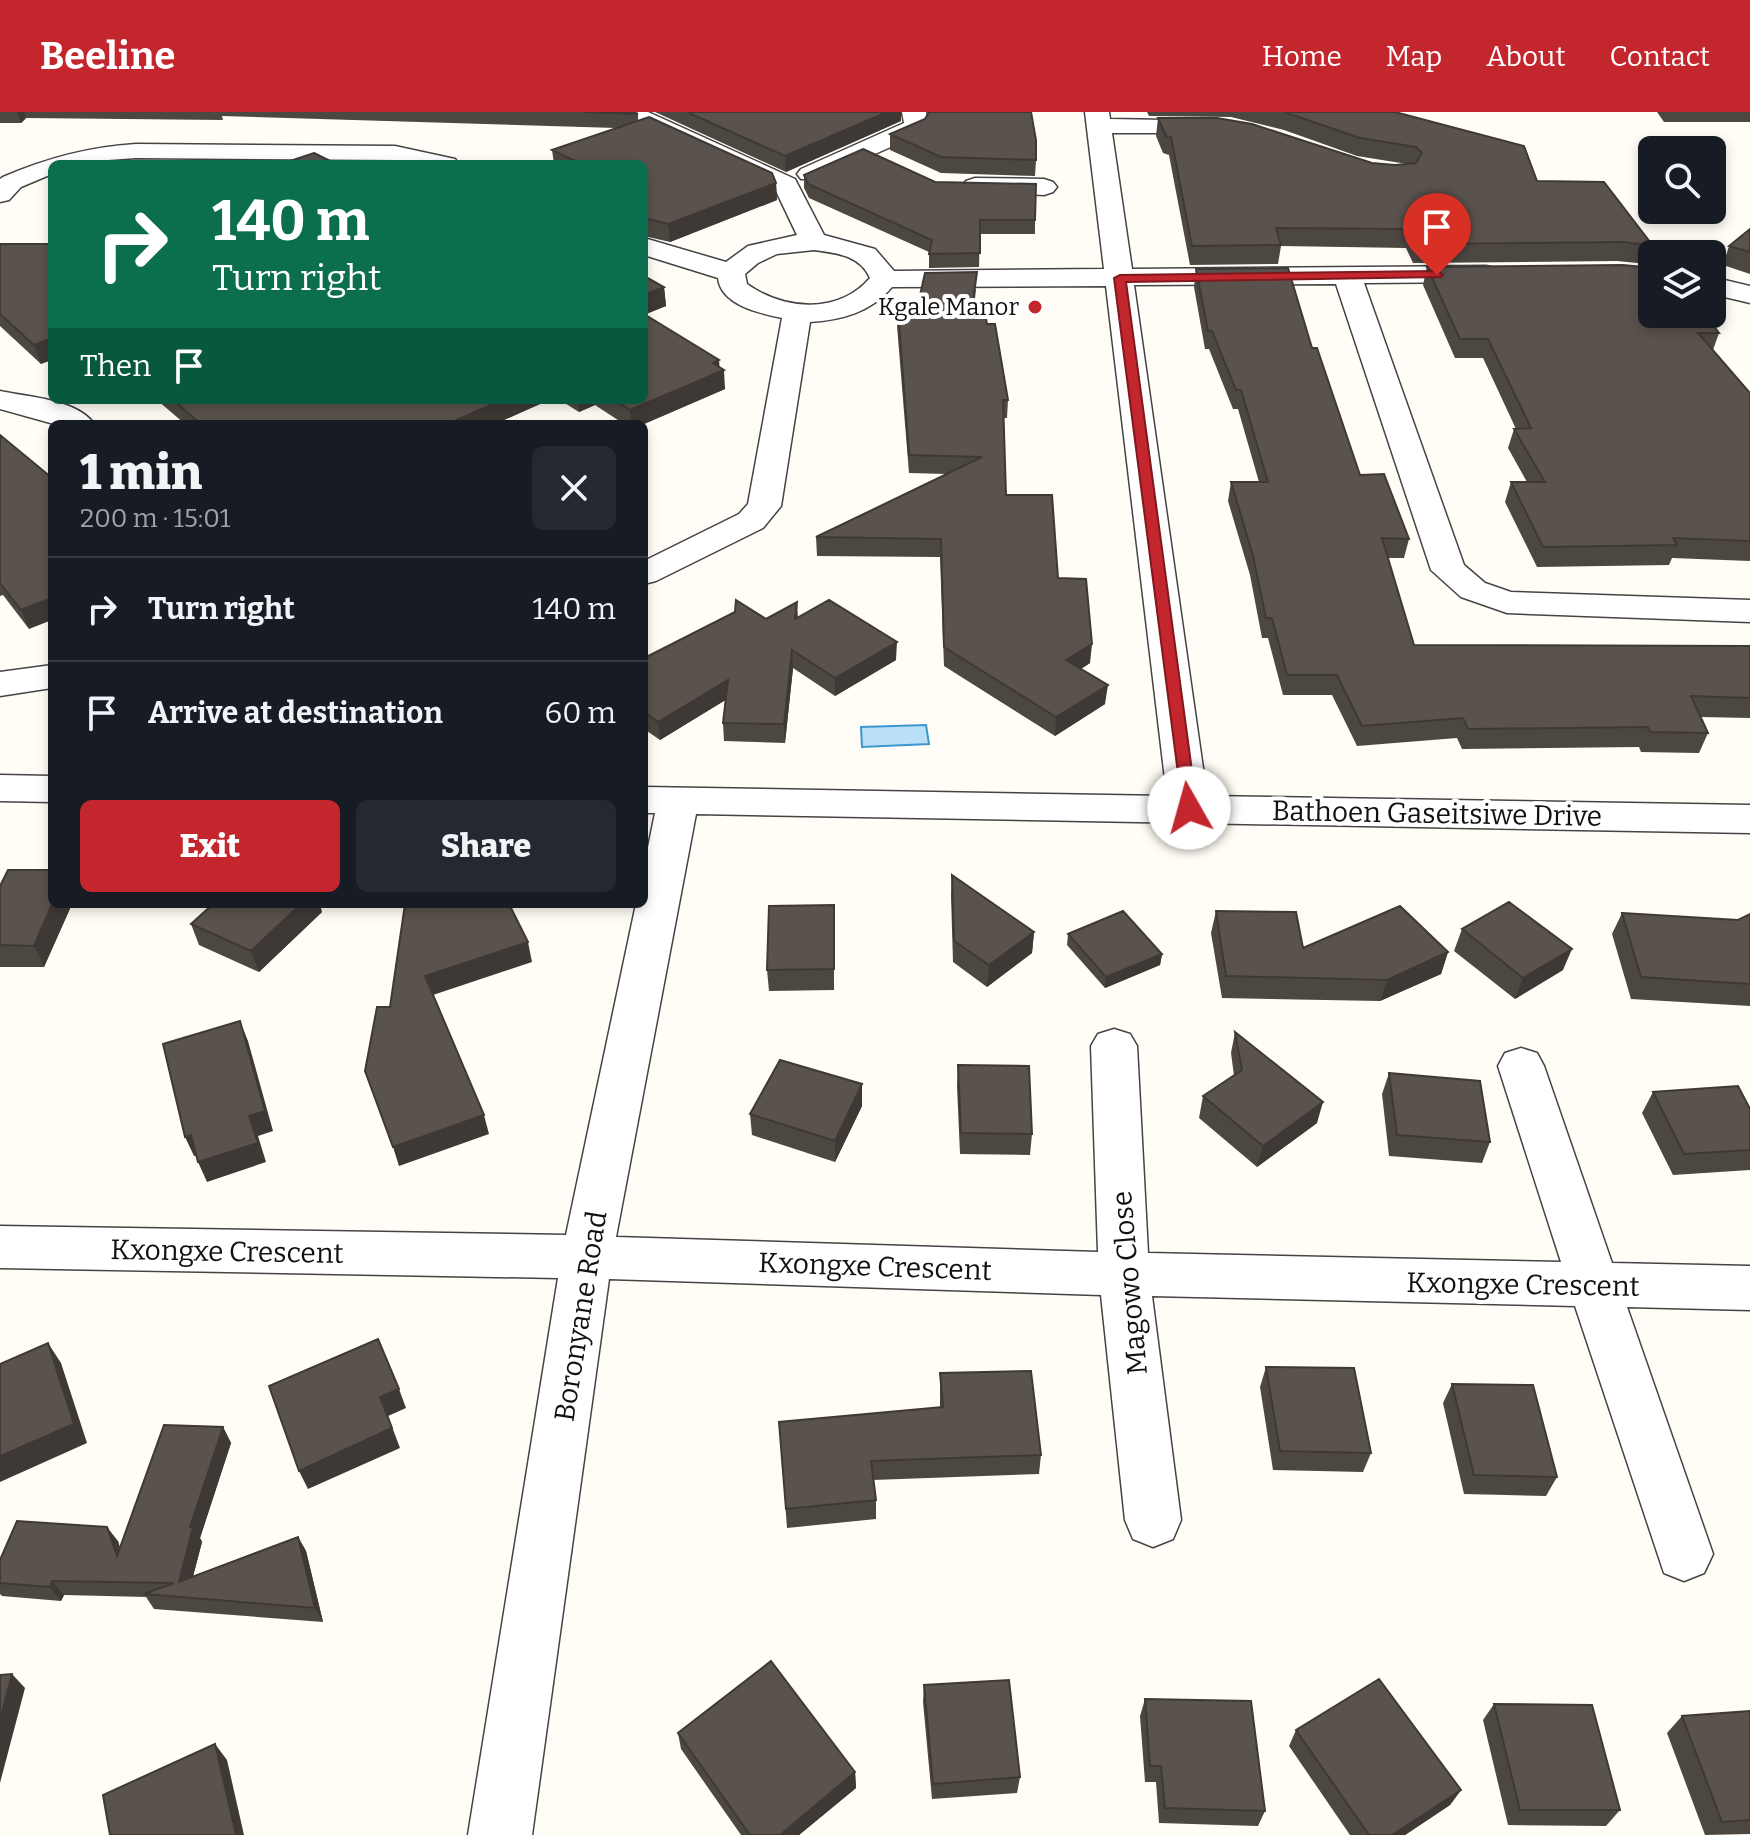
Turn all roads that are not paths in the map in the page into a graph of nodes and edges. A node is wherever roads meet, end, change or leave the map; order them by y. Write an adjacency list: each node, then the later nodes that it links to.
1 (628, 112): 8 (street)
2 (914, 112): 8 (street)
3 (1098, 119): 4 (street); 17 (street)
4 (1245, 130)
5 (72, 160): 6 (street)
6 (427, 160)
7 (48, 167): 11 (street)
8 (786, 184): 12 (street)
9 (949, 186): 10 (street)
10 (1044, 187)
11 (0, 194)
12 (814, 242): 14 (street); 18 (street)
13 (648, 247): 14 (street)
14 (731, 273): 21 (street)
15 (1506, 274): 16 (street)
16 (1347, 276): 17 (street); 25 (street)
17 (1120, 278): 18 (street); 31 (street)
18 (884, 279): 21 (street)
19 (1726, 289): 20 (street)
20 (1750, 295)
21 (797, 313): 24 (street)
22 (0, 400): 23 (street)
23 (70, 420)
24 (648, 572)
25 (1750, 611)
26 (48, 677): 27 (street)
27 (0, 684)
28 (0, 788): 29 (street)
29 (48, 789)
30 (661, 800): 31 (street, Bathoen Gaseitsiwe Drive); 33 (street, Boronyane Road)
31 (1189, 808): 32 (street, Bathoen Gaseitsiwe Drive)
32 (1750, 819)
33 (648, 880)
34 (644, 908): 38 (street, Boronyane Road)
35 (1114, 1046): 39 (street, Magowo Close)
36 (1521, 1066): 40 (street)
37 (0, 1247): 38 (street, Kxongxe Crescent)
38 (587, 1257): 39 (street, Kxongxe Crescent); 44 (street, Boronyane Road)
39 (1124, 1274): 40 (street, Kxongxe Crescent); 42 (street, Magowo Close)
40 (1593, 1285): 41 (street, Kxongxe Crescent); 43 (street)
41 (1750, 1288)
42 (1153, 1520)
43 (1684, 1554)
44 (500, 1835)

